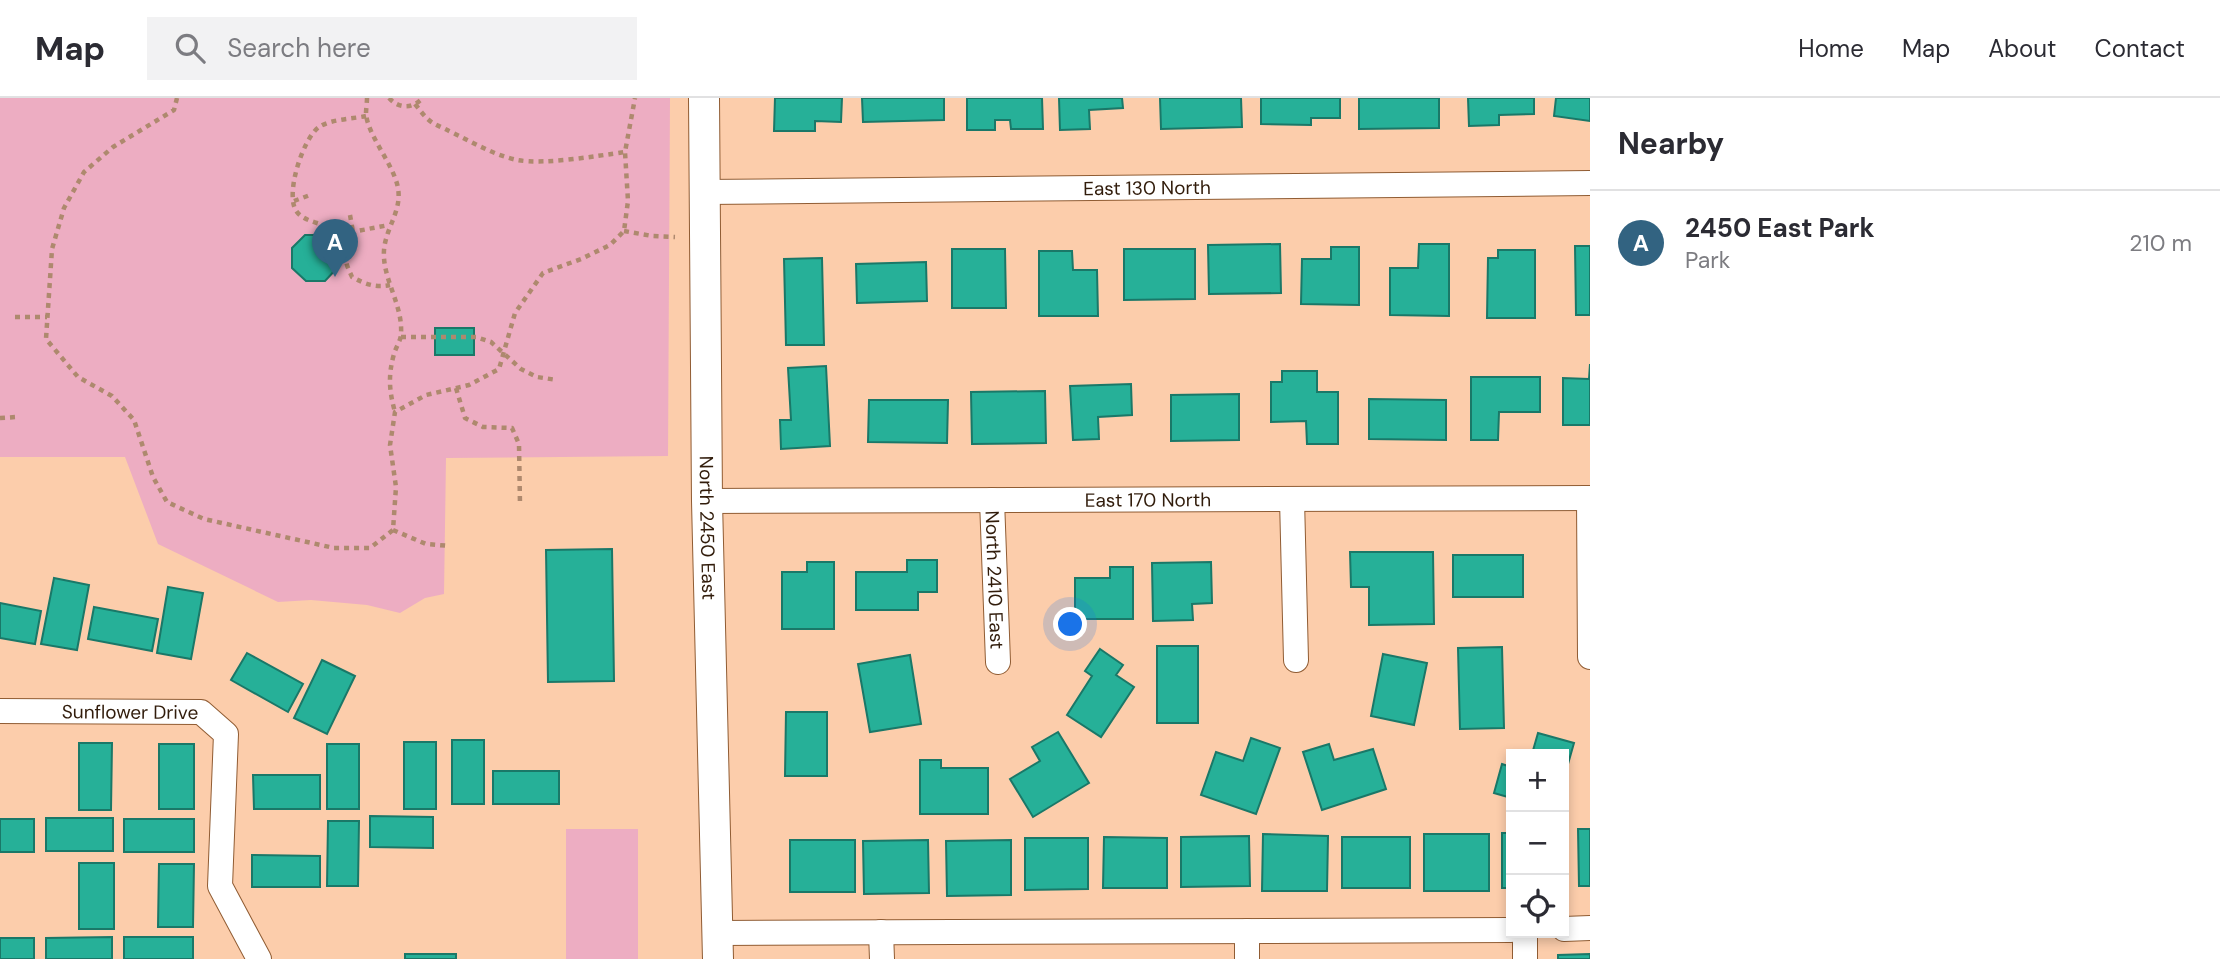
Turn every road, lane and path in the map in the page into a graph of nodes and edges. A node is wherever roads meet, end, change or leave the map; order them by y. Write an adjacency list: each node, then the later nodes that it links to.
1 (177, 98): 22 (path)
2 (368, 98): 8 (path)
3 (389, 98): 7 (path)
4 (422, 98): 7 (path)
5 (635, 98): 9 (path)
6 (704, 98): 11 (street, North 2450 East)
7 (415, 104): 9 (path)
8 (366, 116): 13 (path); 15 (path)
9 (625, 152): 16 (path)
10 (1590, 183): 11 (street, East 130 North)
11 (704, 192): 33 (street, North 2450 East)
12 (310, 195): 13 (path)
13 (293, 201): 19 (path)
14 (350, 215): 17 (path)
15 (390, 225): 17 (path); 20 (path)
16 (624, 231): 18 (path); 24 (path)
17 (354, 232): 19 (path)
18 (675, 237)
19 (342, 240): 20 (path)
20 (390, 285): 23 (path)
21 (15, 317): 22 (path)
22 (47, 317): 35 (path)
23 (401, 337): 24 (path); 27 (path)
24 (504, 352): 25 (path); 26 (path)
25 (557, 380)
26 (456, 388): 27 (path); 34 (path)
27 (395, 412): 35 (path)
28 (17, 417): 29 (path)
29 (0, 418)
30 (1590, 498): 31 (street, East 170 North); 37 (street)
31 (1292, 499): 32 (street, East 170 North); 38 (street)
32 (992, 500): 33 (street, East 170 North); 39 (street, North 2410 East)
33 (707, 501): 47 (street, North 2450 East)
34 (520, 505)
35 (393, 530): 36 (path)
36 (450, 546)
37 (1590, 657)
38 (1296, 660)
39 (998, 662)
40 (0, 711): 48 (street, Sunflower Drive)
41 (1590, 928): 42 (street)
42 (1569, 929)
43 (1506, 930): 44 (street)
44 (1247, 931): 45 (street); 50 (street)
45 (881, 932): 47 (street); 49 (street)
46 (1525, 938): 51 (street)
47 (718, 946)
48 (260, 959)
49 (882, 959)
50 (1247, 959)
51 (1525, 959)

